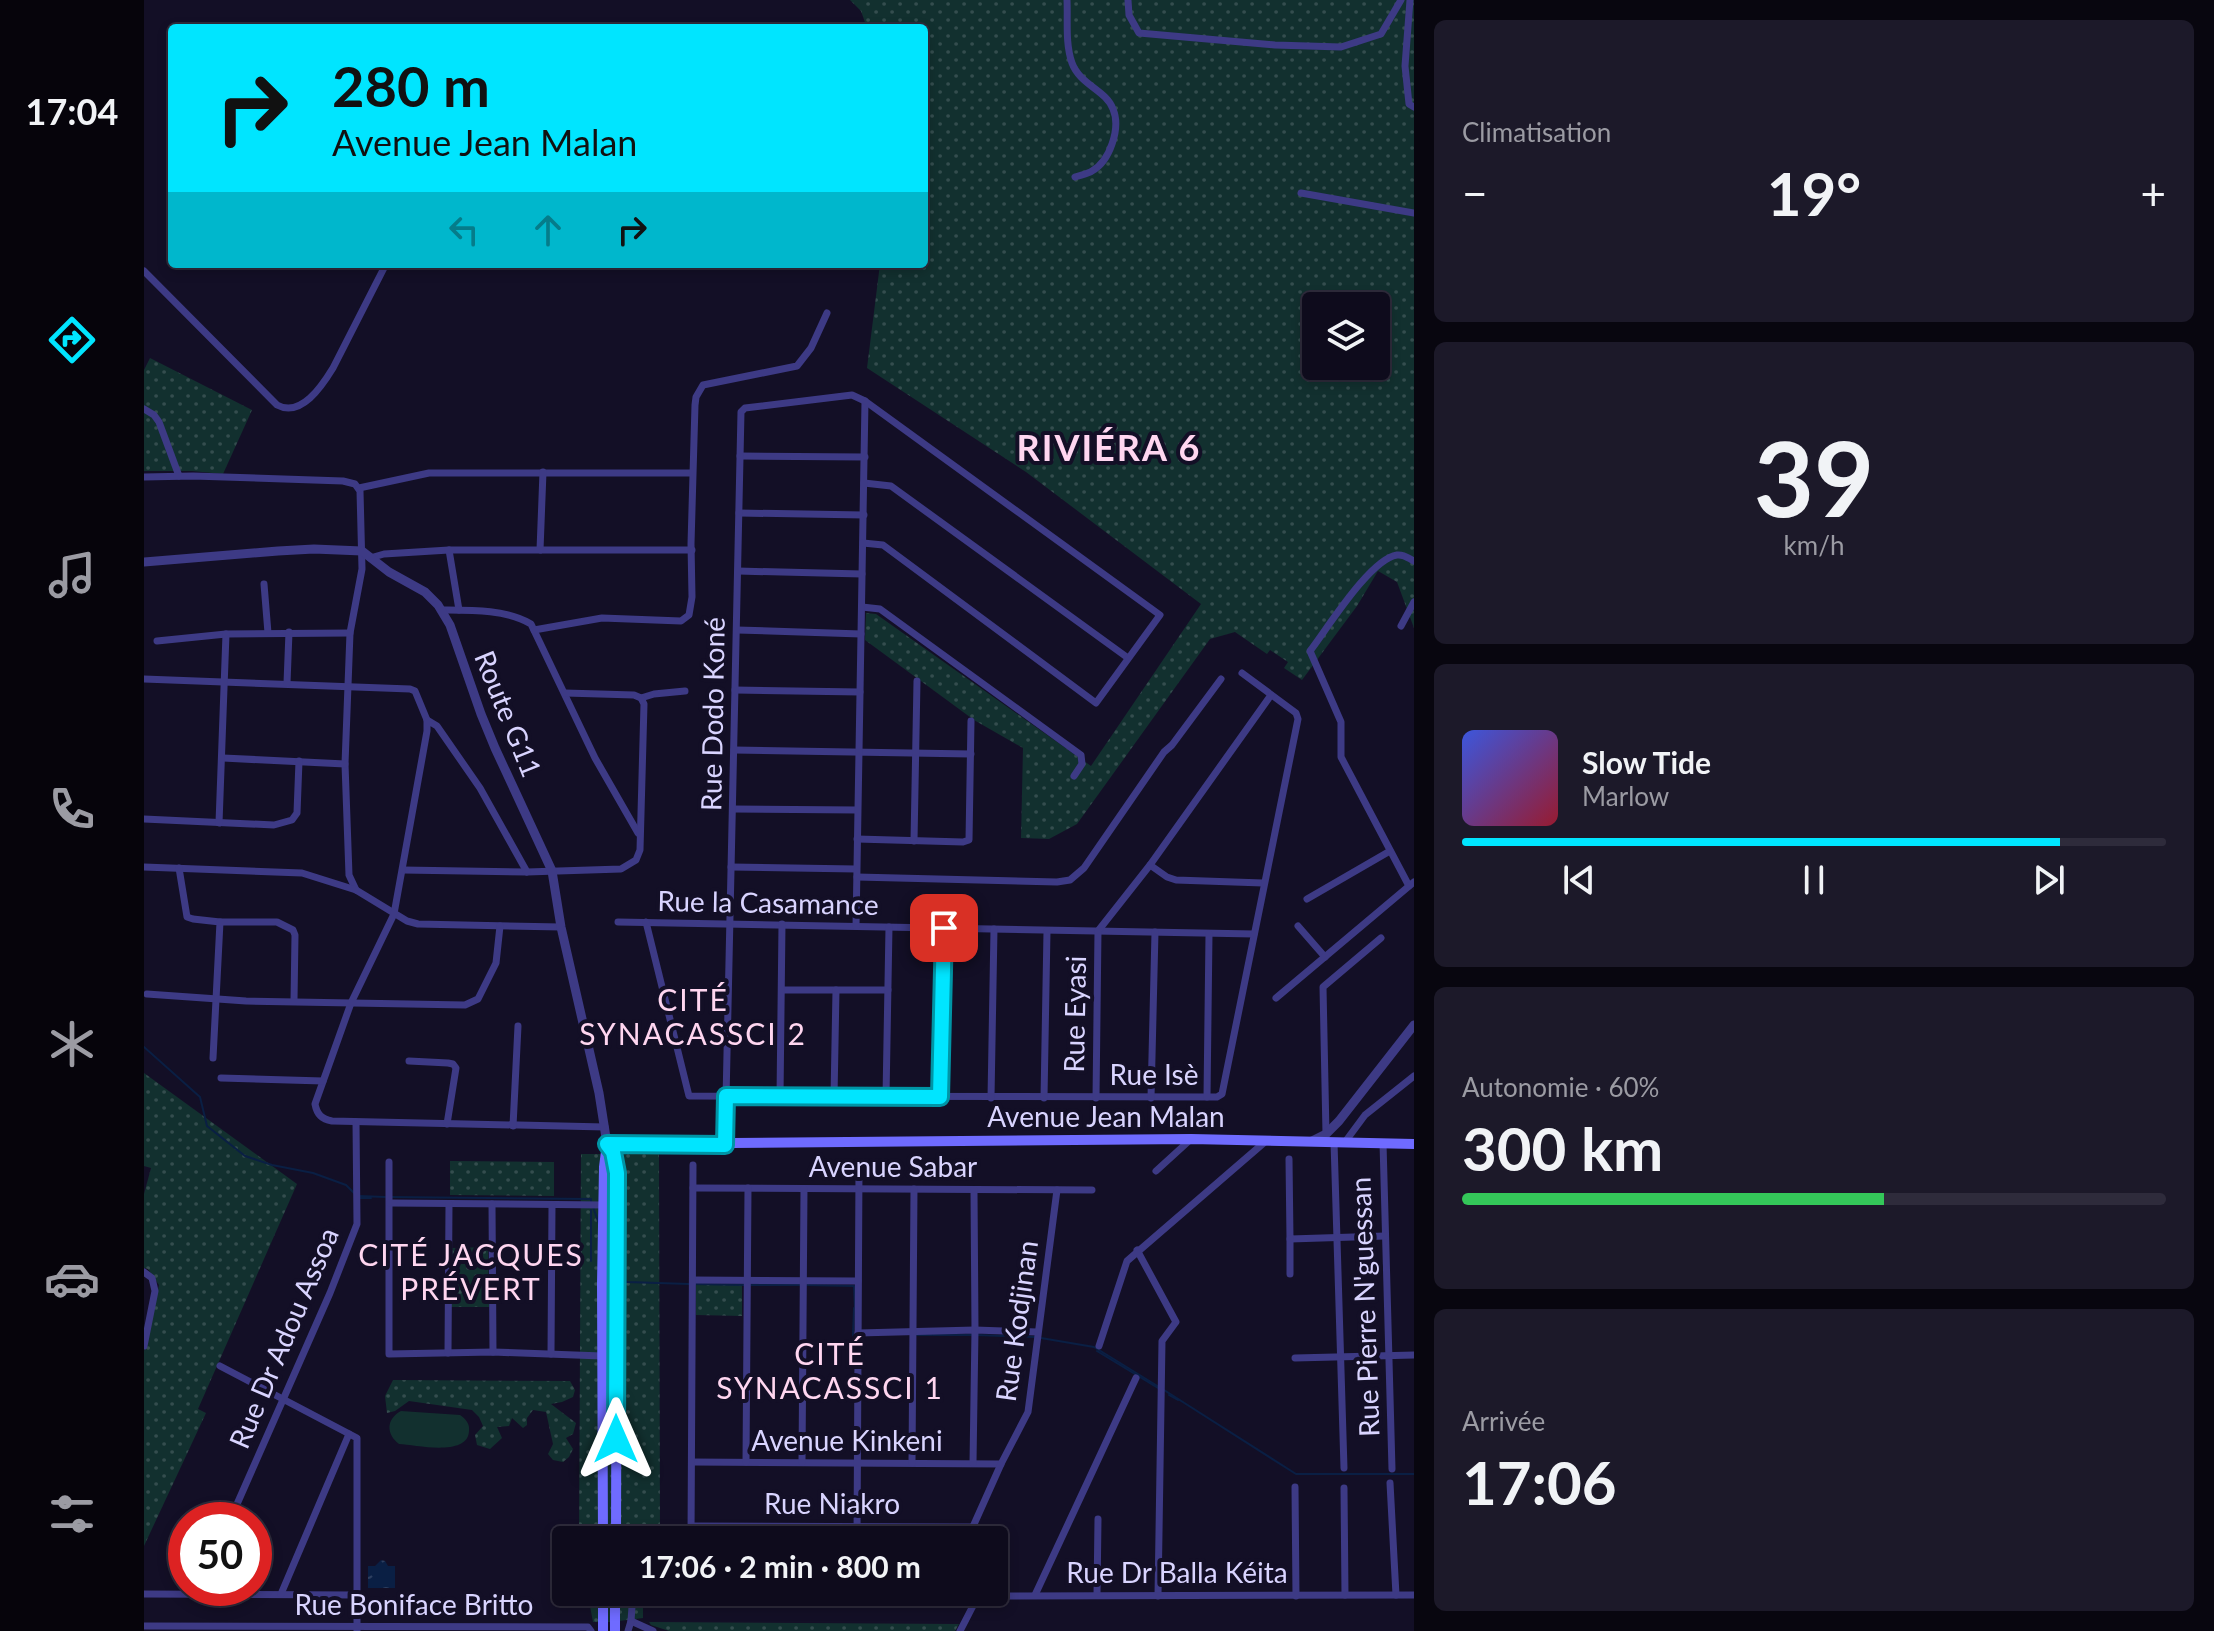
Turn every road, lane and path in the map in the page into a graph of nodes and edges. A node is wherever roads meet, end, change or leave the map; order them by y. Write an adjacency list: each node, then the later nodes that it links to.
1 (1067, 0): 6 (street)
2 (1128, 0): 3 (street)
3 (1401, 0)
4 (1410, 0): 5 (street)
5 (1414, 107)
6 (1075, 177)
7 (1301, 193): 8 (street)
8 (1414, 213)
9 (384, 268): 10 (street)
10 (144, 271)
11 (827, 313): 17 (street)
12 (865, 401): 14 (street, Rue Dodo Koné); 15 (street); 47 (street)
13 (144, 409): 18 (street)
14 (740, 456): 15 (street); 22 (street, Rue Dodo Koné)
15 (865, 457): 20 (street)
16 (543, 472): 17 (street); 21 (street); 26 (street)
17 (692, 473): 27 (street)
18 (179, 476): 19 (street); 21 (street)
19 (144, 477)
20 (864, 483): 23 (street); 47 (street)
21 (359, 488): 28 (street)
22 (739, 513): 23 (street); 31 (street, Rue Dodo Koné)
23 (864, 515): 24 (street)
24 (863, 543): 32 (street); 47 (street)
25 (449, 550): 26 (street); 28 (street); 37 (street)
26 (540, 550): 27 (street)
27 (692, 550): 39 (street)
28 (366, 554): 30 (street); 36 (street, Route G11); 43 (street)
29 (1414, 561): 78 (street)
30 (144, 562)
31 (738, 571): 32 (street); 40 (street, Rue Dodo Koné)
32 (862, 574): 35 (street)
33 (264, 584): 42 (street)
34 (1414, 602): 38 (street)
35 (862, 607): 45 (street); 70 (street)
36 (441, 610): 37 (street); 84 (street, Route G11)
37 (459, 610): 39 (street)
38 (1401, 626)
39 (534, 630): 58 (street)
40 (737, 630): 45 (street); 55 (street, Rue Dodo Koné)
41 (289, 632): 42 (street); 43 (street); 53 (street)
42 (268, 633): 44 (street)
43 (350, 633): 54 (street)
44 (226, 634): 46 (street); 52 (street)
45 (861, 634): 57 (street)
46 (157, 641)
47 (1128, 658)
48 (1242, 673): 59 (street, Rue Isè)
49 (144, 679): 52 (street)
50 (1221, 679): 86 (street)
51 (917, 681): 65 (street)
52 (224, 682): 53 (street); 67 (street)
53 (287, 683): 54 (street)
54 (347, 686): 61 (street); 69 (street)
55 (735, 690): 57 (street); 63 (street, Rue Dodo Koné)
56 (685, 691): 60 (street)
57 (860, 692): 64 (street)
58 (565, 693): 60 (street); 75 (street)
59 (1271, 695): 79 (street); 87 (street, Rue Isè)
60 (641, 698): 75 (street)
61 (427, 720): 83 (street); 85 (street)
62 (971, 721): 66 (street)
63 (734, 750): 64 (street); 71 (street, Rue Dodo Koné)
64 (859, 751): 65 (street); 72 (street)
65 (916, 752): 66 (street); 77 (street)
66 (971, 754): 77 (street)
67 (223, 758): 68 (street); 74 (street)
68 (299, 761): 69 (street); 74 (street)
69 (345, 764): 89 (street)
70 (1074, 776)
71 (733, 809): 72 (street); 81 (street, Rue Dodo Koné)
72 (857, 810): 76 (street)
73 (144, 819): 74 (street)
74 (219, 823)
75 (639, 835): 84 (street)
76 (857, 839): 77 (street); 86 (street)
77 (914, 841)
78 (1390, 851): 88 (street); 90 (street)
79 (1150, 865): 87 (street); 105 (street)
80 (144, 867): 82 (street)
81 (731, 867): 86 (street); 95 (street, Rue Dodo Koné)
82 (179, 868): 89 (street); 92 (street)
83 (403, 870): 85 (street); 91 (street)
84 (552, 871): 85 (street); 100 (street, Route G11)
85 (527, 872)
86 (856, 873): 98 (street)
87 (1263, 883): 108 (street, Rue Isè)
88 (1412, 884): 110 (street)
89 (356, 890): 91 (street)
90 (1307, 899)
91 (394, 914): 97 (street); 120 (street)
92 (220, 922): 117 (street); 119 (street)
93 (618, 922): 94 (street, Rue la Casamance)
94 (646, 922): 95 (street, Rue la Casamance); 128 (street, Rue Isè)
95 (730, 923): 96 (street, Rue la Casamance); 128 (street, Rue Dodo Koné)
96 (782, 924): 98 (street, Rue la Casamance); 113 (street)
97 (500, 926): 100 (street); 120 (street)
98 (856, 926): 101 (street, Rue la Casamance)
99 (1298, 926): 111 (street)
100 (561, 927): 141 (street, Route G11)
101 (889, 927): 102 (street, Rue la Casamance); 115 (street)
102 (944, 928): 103 (street, Rue la Casamance); 132 (street)
103 (994, 929): 104 (street, Rue la Casamance); 134 (street)
104 (1047, 931): 105 (street, Rue la Casamance); 135 (street)
105 (1098, 931): 106 (street, Rue la Casamance); 136 (street, Rue Eyasi)
106 (1155, 932): 107 (street, Rue la Casamance); 137 (street)
107 (1209, 934): 108 (street, Rue la Casamance); 133 (street)
108 (1254, 934): 133 (street, Rue Isè)
109 (1381, 938): 112 (street)
110 (1334, 949): 111 (street); 112 (street)
111 (1325, 957): 118 (street)
112 (1347, 966): 142 (street)
113 (782, 990): 114 (street); 129 (street)
114 (836, 990): 115 (street); 130 (street)
115 (888, 990): 131 (street)
116 (147, 994): 117 (street)
117 (217, 998): 119 (street); 123 (street)
118 (1276, 998)
119 (294, 1001): 120 (street)
120 (351, 1003): 127 (street)
121 (1414, 1025): 142 (street)
122 (518, 1026): 140 (street)
123 (213, 1058)
124 (409, 1061): 139 (street)
125 (1414, 1076): 146 (street)
126 (221, 1078): 127 (street)
127 (323, 1081): 138 (street)
128 (726, 1096): 129 (street, Rue Isè); 150 (street, Rue Dodo Koné)
129 (780, 1097): 130 (street, Rue Isè)
130 (834, 1097): 131 (street, Rue Isè)
131 (886, 1097): 132 (street, Rue Isè)
132 (940, 1097): 134 (street, Rue Isè)
133 (1207, 1097): 137 (street, Rue Isè)
134 (991, 1098): 135 (street, Rue Isè)
135 (1044, 1098): 136 (street, Rue Isè)
136 (1096, 1098): 137 (street, Rue Isè)
137 (1151, 1098)
138 (356, 1122): 139 (street); 195 (street, Rue Dr Adou Assoa)
139 (447, 1124): 140 (street)
140 (513, 1126): 141 (street)
141 (605, 1127): 148 (street, Route G11)
142 (1326, 1134): 145 (street)
143 (1191, 1139): 144 (main road, Avenue Jean Malan); 150 (main road, Avenue Jean Malan); 155 (street)
144 (1266, 1141): 145 (main road, Avenue Jean Malan); 172 (street)
145 (1312, 1141): 146 (main road, Avenue Jean Malan)
146 (1340, 1142): 147 (main road, Avenue Jean Malan); 170 (street)
147 (1383, 1143): 149 (main road, Avenue Jean Malan); 169 (street, Rue Pierre N'guessan)
148 (607, 1144): 150 (main road, Avenue Jean Malan); 168 (main road); 212 (main road)
149 (1414, 1144)
150 (725, 1145)
151 (1289, 1159): 171 (street)
152 (389, 1162): 164 (street)
153 (693, 1165): 156 (street)
154 (859, 1169): 159 (street)
155 (1156, 1171)
156 (693, 1188): 157 (street, Avenue Sabar); 175 (street)
157 (748, 1188): 158 (street, Avenue Sabar); 176 (street)
158 (804, 1189): 159 (street, Avenue Sabar); 177 (street)
159 (859, 1189): 160 (street, Avenue Sabar); 178 (street)
160 (914, 1189): 161 (street, Avenue Sabar); 180 (street)
161 (974, 1190): 162 (street, Avenue Sabar); 179 (street)
162 (1057, 1190): 163 (street, Avenue Sabar); 181 (street, Rue Kodjinan)
163 (1092, 1190)
164 (390, 1203): 165 (street); 186 (street)
165 (449, 1204): 166 (street); 186 (street)
166 (492, 1204): 167 (street); 185 (street)
167 (552, 1205): 168 (street); 187 (street)
168 (604, 1205): 189 (main road)
169 (1385, 1236): 170 (street); 190 (street, Rue Pierre N'guessan)
170 (1337, 1237): 171 (street); 191 (street)
171 (1290, 1239): 174 (street)
172 (1137, 1250): 184 (street); 226 (street)
173 (144, 1272): 183 (street)
174 (1290, 1274)
175 (693, 1280): 176 (street); 197 (street)
176 (747, 1281): 177 (street); 198 (street)
177 (804, 1281): 178 (street); 199 (street)
178 (858, 1281): 182 (street)
179 (975, 1330): 180 (street); 181 (street); 202 (street)
180 (913, 1332): 182 (street); 201 (street)
181 (1037, 1332): 203 (street, Rue Kodjinan)
182 (858, 1333): 200 (street)
183 (144, 1346)
184 (1099, 1346)
185 (493, 1352): 186 (street); 187 (street)
186 (448, 1353)
187 (551, 1354): 189 (street)
188 (1414, 1355): 190 (street)
189 (602, 1356): 211 (main road)
190 (1389, 1356): 191 (street); 205 (street, Rue Pierre N'guessan)
191 (1340, 1357): 192 (street); 204 (street)
192 (1295, 1358)
193 (220, 1366): 195 (street)
194 (1136, 1378): 221 (street)
195 (284, 1399): 196 (street); 209 (street, Rue Dr Adou Assoa)
196 (349, 1434): 219 (street); 220 (street)
197 (692, 1462): 198 (street, Avenue Kinkeni); 213 (street)
198 (746, 1462): 199 (street, Avenue Kinkeni)
199 (802, 1462): 200 (street, Avenue Kinkeni)
200 (857, 1463): 201 (street, Avenue Kinkeni); 214 (street)
201 (912, 1463): 202 (street, Avenue Kinkeni)
202 (973, 1463): 203 (street, Avenue Kinkeni)
203 (1001, 1464): 215 (street, Rue Kodjinan)
204 (1344, 1468)
205 (1392, 1469)
206 (1390, 1483): 224 (street)
207 (1295, 1487): 227 (street)
208 (1344, 1488): 223 (street)
209 (238, 1502)
210 (1098, 1519): 222 (street)
211 (603, 1526)
212 (616, 1526)
213 (691, 1526)
214 (857, 1526)
215 (972, 1526)
216 (168, 1593): 217 (street)
217 (144, 1594)
218 (272, 1594): 219 (street)
219 (281, 1594): 220 (street)
220 (356, 1595): 233 (street)
221 (1035, 1595): 222 (street, Rue Dr Balla Kéita); 239 (street, Rue Dr Balla Kéita)
222 (1097, 1595): 226 (street, Rue Dr Balla Kéita)
223 (1345, 1595): 224 (street, Rue Dr Balla Kéita); 227 (street, Rue Dr Balla Kéita)
224 (1396, 1595): 225 (street, Rue Dr Balla Kéita)
225 (1414, 1595)
226 (1158, 1596): 227 (street, Rue Dr Balla Kéita)
227 (1296, 1596)
228 (603, 1606): 235 (main road)
229 (615, 1606): 236 (main road)
230 (632, 1606): 231 (street)
231 (631, 1621): 237 (street); 238 (street)
232 (144, 1626): 233 (street, Rue Boniface Britto)
233 (356, 1628): 234 (street, Rue Boniface Britto)
234 (590, 1629)
235 (603, 1631)
236 (615, 1631)
237 (628, 1631)
238 (653, 1631)
239 (960, 1631)

